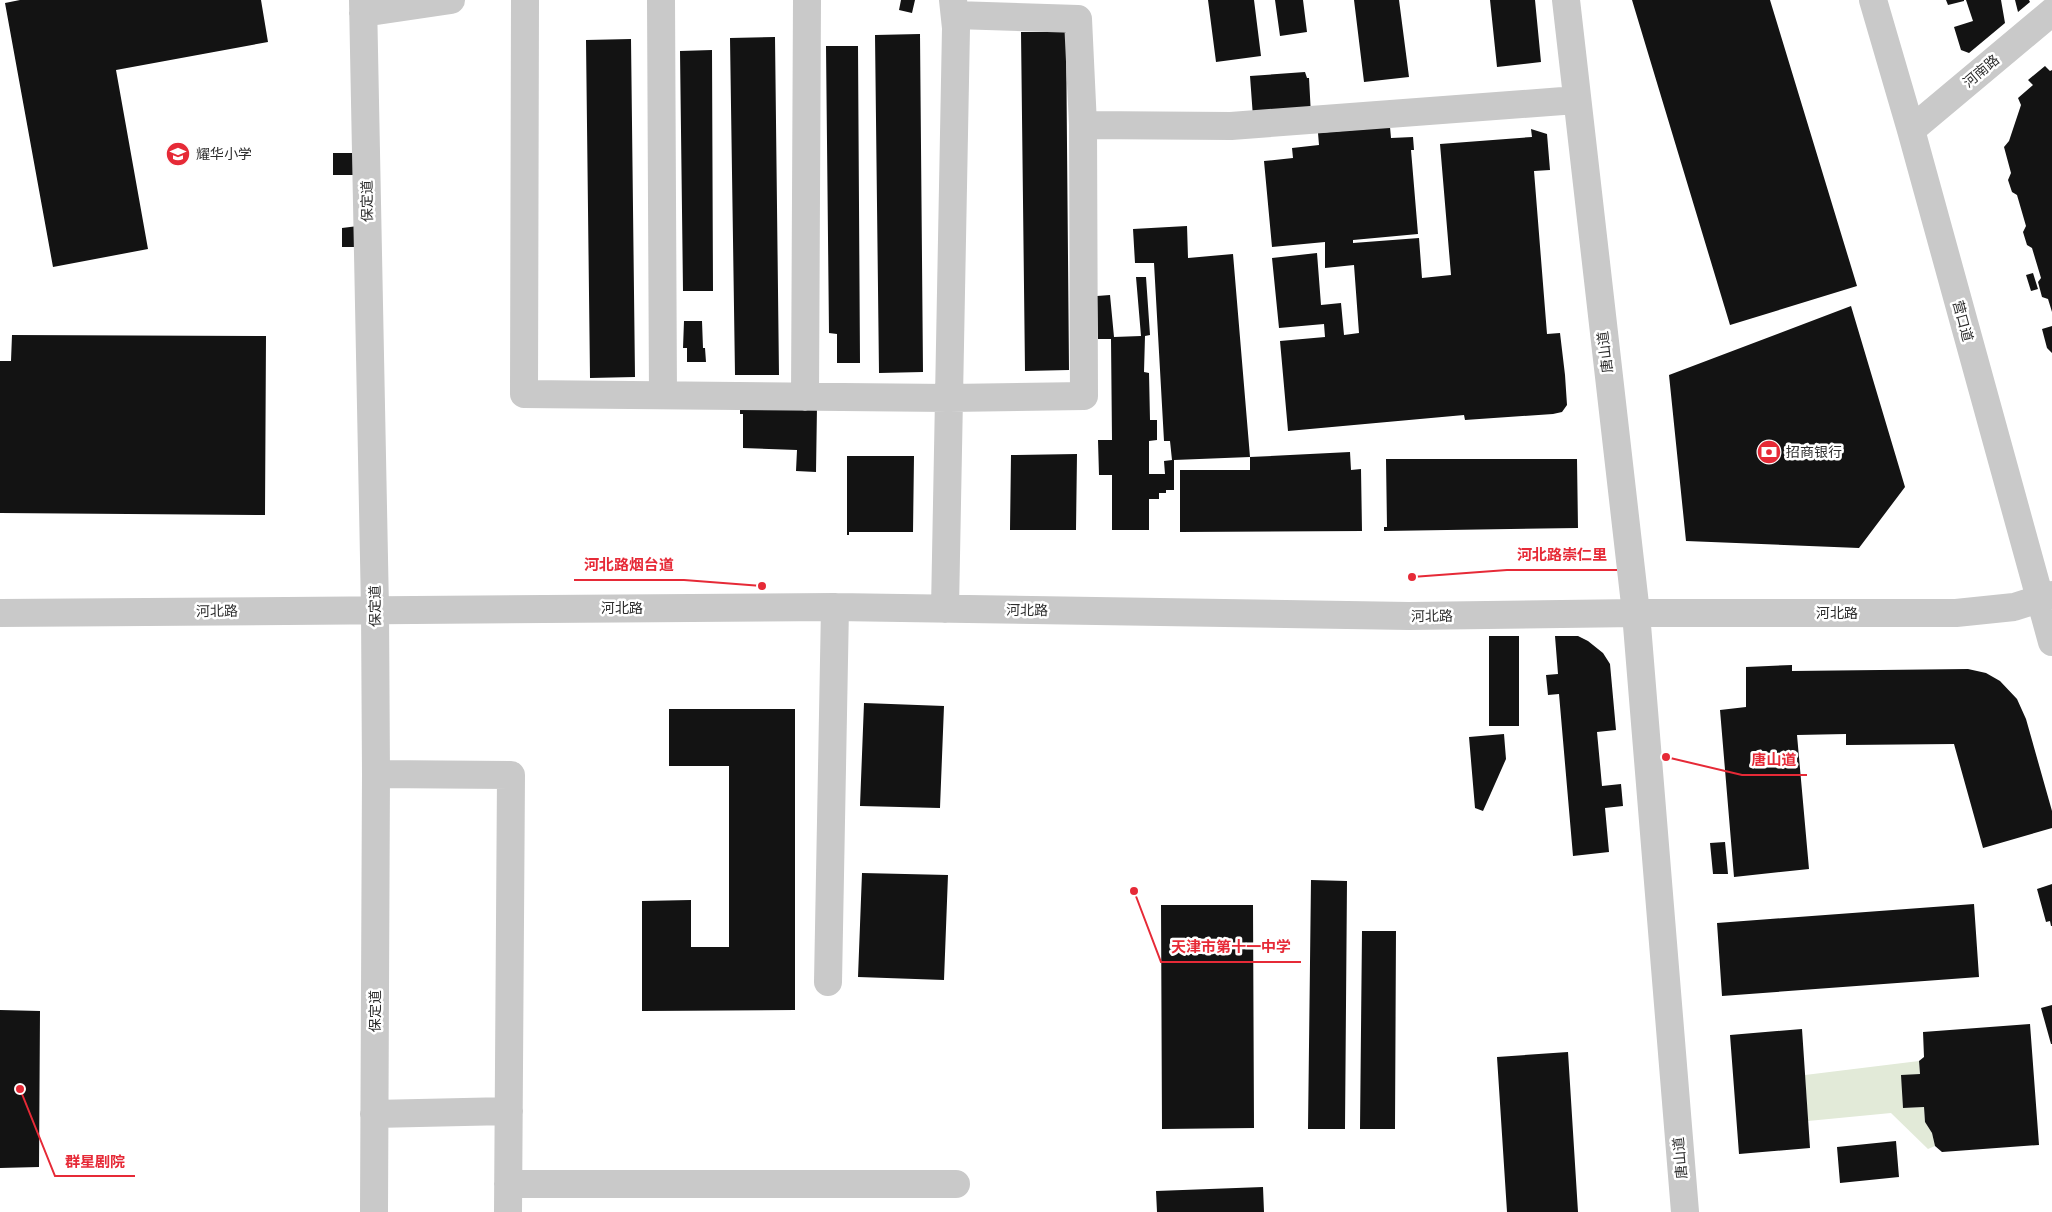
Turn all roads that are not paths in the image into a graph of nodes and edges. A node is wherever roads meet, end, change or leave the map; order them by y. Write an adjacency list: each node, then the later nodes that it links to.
1 (451, 0): 7 (street)
2 (525, 0): 13 (street)
3 (661, 0): 13 (street)
4 (807, 0): 14 (street)
5 (1566, 0): 10 (street, 唐山道)
6 (1873, 0): 12 (street, 营口道)
7 (363, 6): 19 (street, 保定道)
8 (954, 7): 11 (street); 15 (street)
9 (2052, 12): 12 (street, 河南路)
10 (1576, 100): 11 (street); 21 (street, 唐山道)
11 (1083, 124): 15 (street)
12 (1911, 130): 16 (street, 营口道)
13 (663, 395): 14 (street)
14 (805, 397): 15 (street)
15 (949, 398): 18 (street)
16 (2046, 598): 21 (street, 河北路); 22 (street, 营口道)
17 (835, 607): 18 (street, 河北路); 19 (street, 河北路); 24 (street)
18 (946, 609): 21 (street, 河北路)
19 (375, 610): 20 (street, 河北路); 23 (street, 保定道)
20 (0, 613)
21 (1636, 613): 31 (street, 唐山道)
22 (2052, 642)
23 (376, 774): 25 (street); 26 (street, 保定道)
24 (828, 982)
25 (509, 1111): 26 (street); 27 (street)
26 (374, 1114): 29 (street, 保定道)
27 (508, 1184): 28 (street); 30 (street)
28 (956, 1184)
29 (374, 1212)
30 (508, 1212)
31 (1685, 1212)

